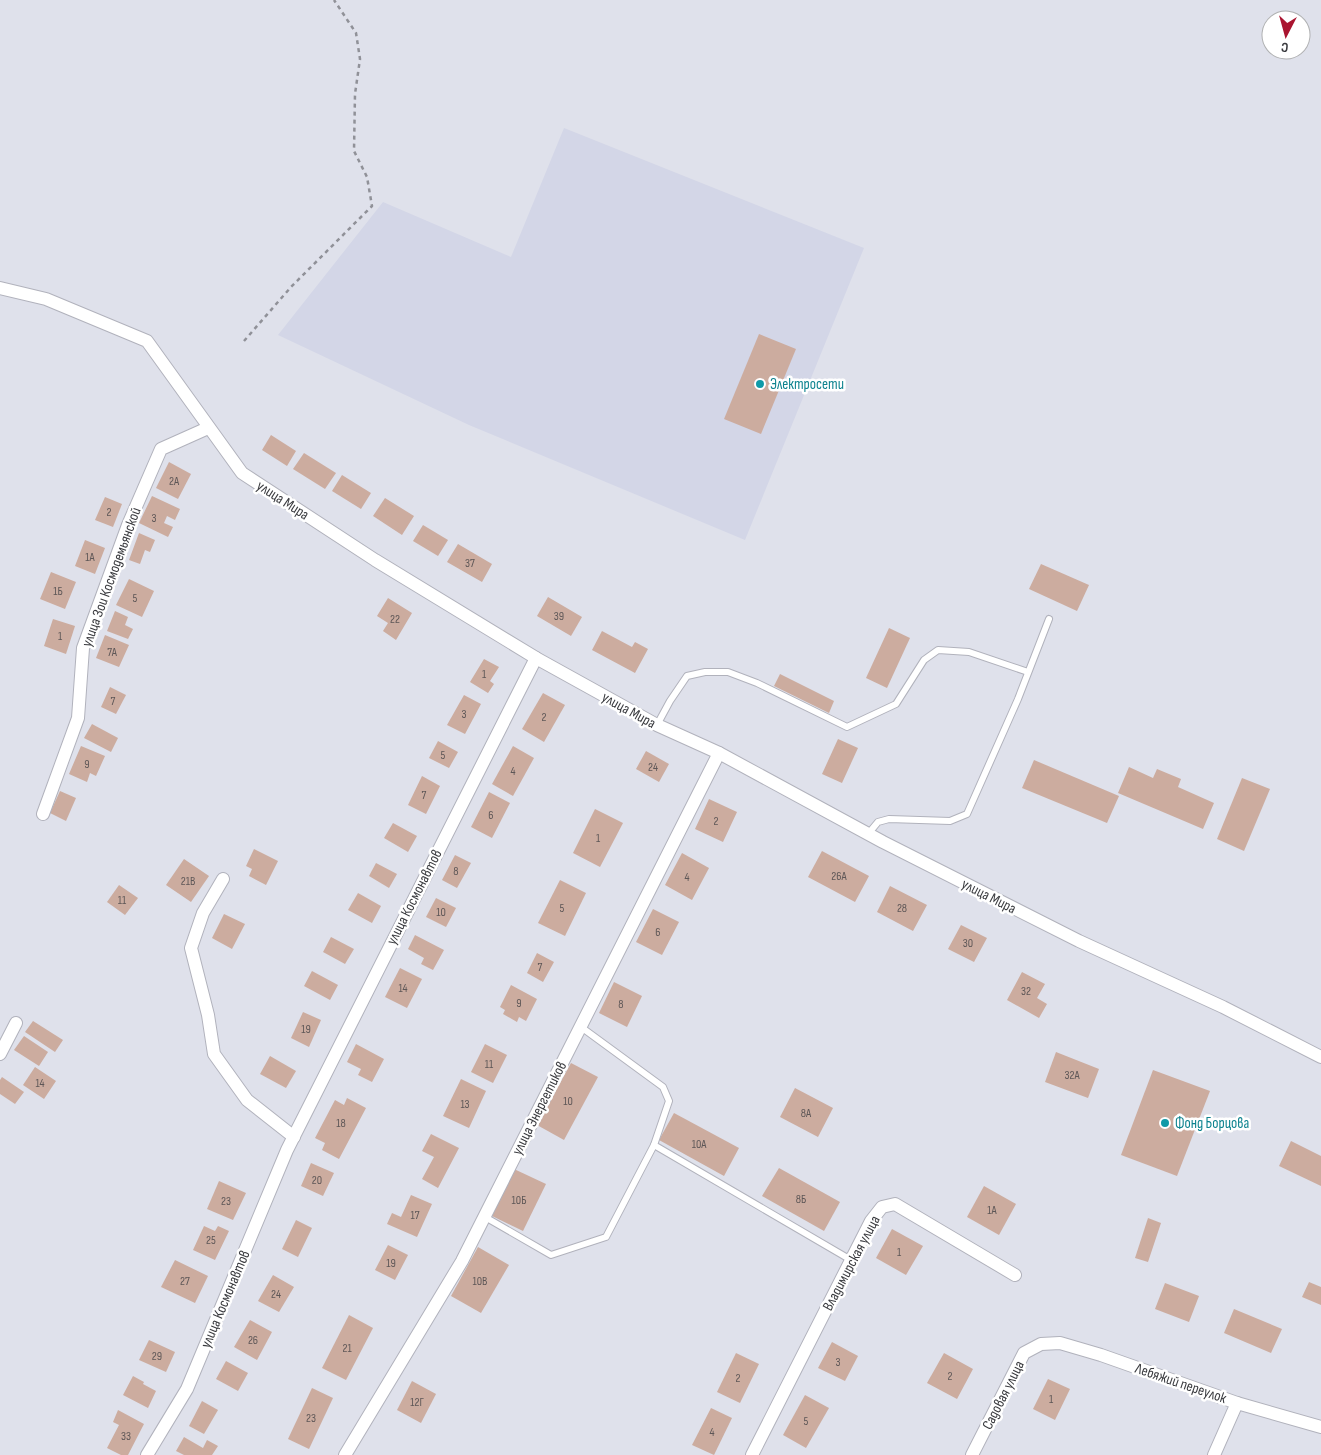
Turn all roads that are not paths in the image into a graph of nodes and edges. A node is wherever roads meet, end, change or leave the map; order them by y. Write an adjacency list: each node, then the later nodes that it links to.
1 (0, 288): 2 (street, улица Мира)
2 (208, 428): 4 (street, улица Мира); 8 (street, улица Зои Космодемьянской)
3 (1049, 619): 5 (lane)
4 (536, 658): 6 (street, улица Мира); 15 (street, улица Космонавтов)
5 (1028, 672): 6 (lane); 9 (lane)
6 (657, 726): 7 (street, улица Мира)
7 (719, 753): 9 (street, улица Мира); 12 (street, улица Энергетиков)
8 (43, 814)
9 (868, 834): 14 (street, улица Мира)
10 (223, 879): 15 (street)
11 (16, 1023): 13 (street)
12 (581, 1027): 16 (lane); 17 (street, улица Энергетиков)
13 (0, 1054)
14 (1321, 1057)
15 (294, 1137): 23 (street, улица Космонавтов)
16 (654, 1145): 17 (lane); 18 (lane)
17 (485, 1217): 24 (street, улица Энергетиков)
18 (851, 1260): 19 (street, Владимирская улица); 25 (street, Владимирская улица)
19 (1015, 1275)
20 (1041, 1344): 21 (street, Лебяжий переулок); 26 (street, Садовая улица)
21 (1237, 1403): 22 (street, Лебяжий переулок); 27 (street)
22 (1321, 1427)
23 (147, 1455)
24 (345, 1455)
25 (752, 1455)
26 (972, 1455)
27 (1214, 1455)

